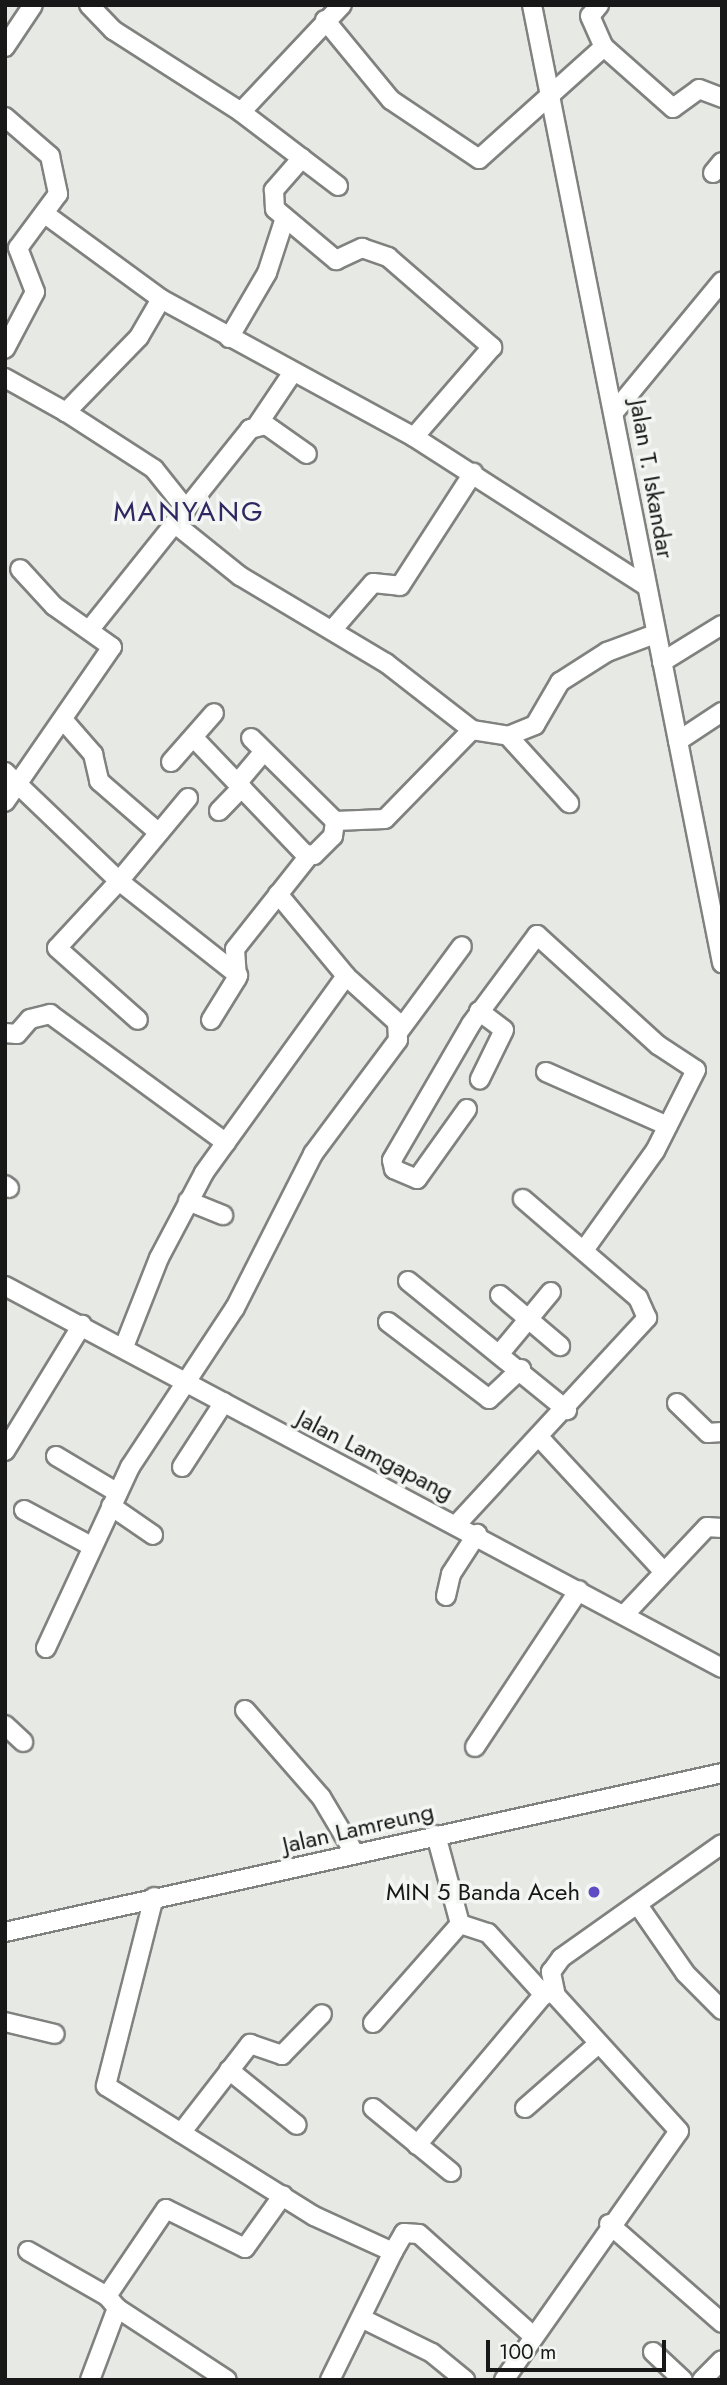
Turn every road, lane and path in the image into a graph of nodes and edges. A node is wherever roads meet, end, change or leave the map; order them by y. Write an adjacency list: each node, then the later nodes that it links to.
1 (33, 5): 7 (street)
2 (89, 5): 11 (street)
3 (342, 5): 6 (street)
4 (532, 5): 9 (street, Jalan T. Iskandar)
5 (599, 5): 8 (street)
6 (325, 20): 9 (street); 11 (street)
7 (5, 47)
8 (604, 47): 9 (street); 10 (street)
9 (551, 97): 23 (street, Jalan T. Iskandar)
10 (722, 98)
11 (241, 111): 13 (street)
12 (5, 117): 15 (street)
13 (302, 159): 14 (street); 16 (street)
14 (338, 186)
15 (45, 214): 18 (street); 20 (street)
16 (285, 218): 19 (street); 26 (street)
17 (722, 281): 23 (street)
18 (161, 299): 19 (street); 24 (street)
19 (229, 338): 21 (street)
20 (5, 349)
21 (292, 374): 25 (street); 26 (street)
22 (5, 378): 24 (street)
23 (615, 411): 32 (street, Jalan T. Iskandar)
24 (66, 412): 29 (street)
25 (258, 425): 27 (street); 29 (street)
26 (414, 437): 28 (street)
27 (307, 454)
28 (473, 473): 32 (street); 35 (street)
29 (186, 509): 30 (street)
30 (174, 523): 34 (street); 35 (street)
31 (20, 569): 34 (street)
32 (646, 586): 36 (street, Jalan T. Iskandar)
33 (722, 625): 37 (street)
34 (90, 629): 40 (street)
35 (333, 629): 41 (street)
36 (656, 634): 37 (street, Jalan T. Iskandar); 42 (street)
37 (662, 662): 45 (street, Jalan T. Iskandar)
38 (722, 712): 45 (street)
39 (214, 713): 44 (street)
40 (65, 722): 50 (street); 56 (street)
41 (472, 730): 42 (street); 55 (street)
42 (508, 736): 53 (street)
43 (251, 737): 46 (street)
44 (194, 738): 47 (street); 49 (street)
45 (678, 741): 61 (street, Jalan T. Iskandar)
46 (262, 754): 49 (street); 55 (street)
47 (171, 762)
48 (5, 772): 50 (street)
49 (241, 784): 54 (street); 57 (street)
50 (19, 785): 52 (street); 58 (street)
51 (188, 798): 56 (street)
52 (5, 803)
53 (569, 803)
54 (219, 811)
55 (335, 821): 57 (street)
56 (159, 833): 58 (street)
57 (308, 857): 59 (street)
58 (119, 881): 62 (street); 65 (street)
59 (278, 894): 62 (street); 63 (street)
60 (462, 946): 67 (street)
61 (722, 963)
62 (237, 975): 66 (street)
63 (346, 976): 67 (street); 73 (street)
64 (479, 1011): 70 (street); 71 (street); 72 (street)
65 (138, 1020)
66 (211, 1020)
67 (400, 1030): 89 (street)
68 (5, 1033): 73 (street)
69 (546, 1072): 72 (street)
70 (480, 1079)
71 (467, 1109)
72 (668, 1126): 77 (street)
73 (226, 1143): 75 (street)
74 (523, 1199): 77 (street)
75 (188, 1201): 76 (street); 86 (street)
76 (223, 1215)
77 (584, 1250): 92 (street)
78 (408, 1281): 87 (street)
79 (5, 1286): 84 (street, Jalan Lamgapang)
80 (551, 1292): 82 (street)
81 (500, 1295): 82 (street)
82 (529, 1319): 85 (street); 87 (street)
83 (388, 1322): 88 (street)
84 (82, 1325): 86 (street, Jalan Lamgapang); 95 (street)
85 (559, 1346)
86 (124, 1348): 89 (street, Jalan Lamgapang)
87 (501, 1352): 88 (street)
88 (521, 1369): 92 (street)
89 (188, 1383): 90 (street, Jalan Lamgapang); 98 (street)
90 (224, 1402): 97 (street); 100 (street, Jalan Lamgapang)
91 (677, 1403): 93 (street)
92 (567, 1410): 94 (street)
93 (722, 1432)
94 (539, 1437): 100 (street); 105 (street)
95 (5, 1451)
96 (56, 1456): 98 (street)
97 (182, 1466)
98 (114, 1500): 103 (street); 104 (street)
99 (24, 1510): 104 (street)
100 (456, 1525): 102 (street, Jalan Lamgapang)
101 (722, 1528): 105 (street)
102 (477, 1534): 106 (street, Jalan Lamgapang); 107 (street)
103 (153, 1535)
104 (91, 1546): 109 (street)
105 (662, 1570): 108 (street)
106 (579, 1590): 108 (street, Jalan Lamgapang); 114 (street)
107 (446, 1596)
108 (624, 1615): 110 (street, Jalan Lamgapang)
109 (46, 1648)
110 (722, 1668)
111 (245, 1710): 118 (street)
112 (5, 1725): 113 (street)
113 (23, 1742)
114 (475, 1747)
115 (722, 1773): 116 (street, Jalan Lamreung)
116 (436, 1835): 118 (street, Jalan Lamreung); 121 (street)
117 (722, 1844): 120 (street)
118 (355, 1854): 119 (street, Jalan Lamreung)
119 (154, 1897): 122 (street, Jalan Lamreung); 134 (street)
120 (638, 1905): 123 (street); 124 (street)
121 (460, 1924): 123 (street); 127 (street)
122 (5, 1932)
123 (547, 1991): 129 (street); 135 (street)
124 (722, 2010)
125 (322, 2014): 130 (street)
126 (5, 2022): 128 (street)
127 (373, 2023)
128 (55, 2034)
129 (598, 2044): 132 (street); 138 (street)
130 (229, 2070): 133 (street); 134 (street)
131 (373, 2108): 135 (street)
132 (525, 2108)
133 (297, 2125)
134 (181, 2133): 137 (street)
135 (417, 2145): 136 (street)
136 (451, 2172)
137 (283, 2195): 140 (street); 141 (street)
138 (610, 2224): 143 (street); 144 (street)
139 (28, 2251): 141 (street)
140 (393, 2252): 142 (street); 144 (street)
141 (112, 2302): 147 (street); 148 (street)
142 (363, 2319): 149 (street); 150 (street)
143 (722, 2323)
144 (532, 2335): 151 (street)
145 (653, 2353): 152 (street)
146 (722, 2360): 153 (street)
147 (90, 2380)
148 (228, 2380)
149 (330, 2380)
150 (465, 2380)
151 (504, 2380)
152 (683, 2380)
153 (703, 2380)

